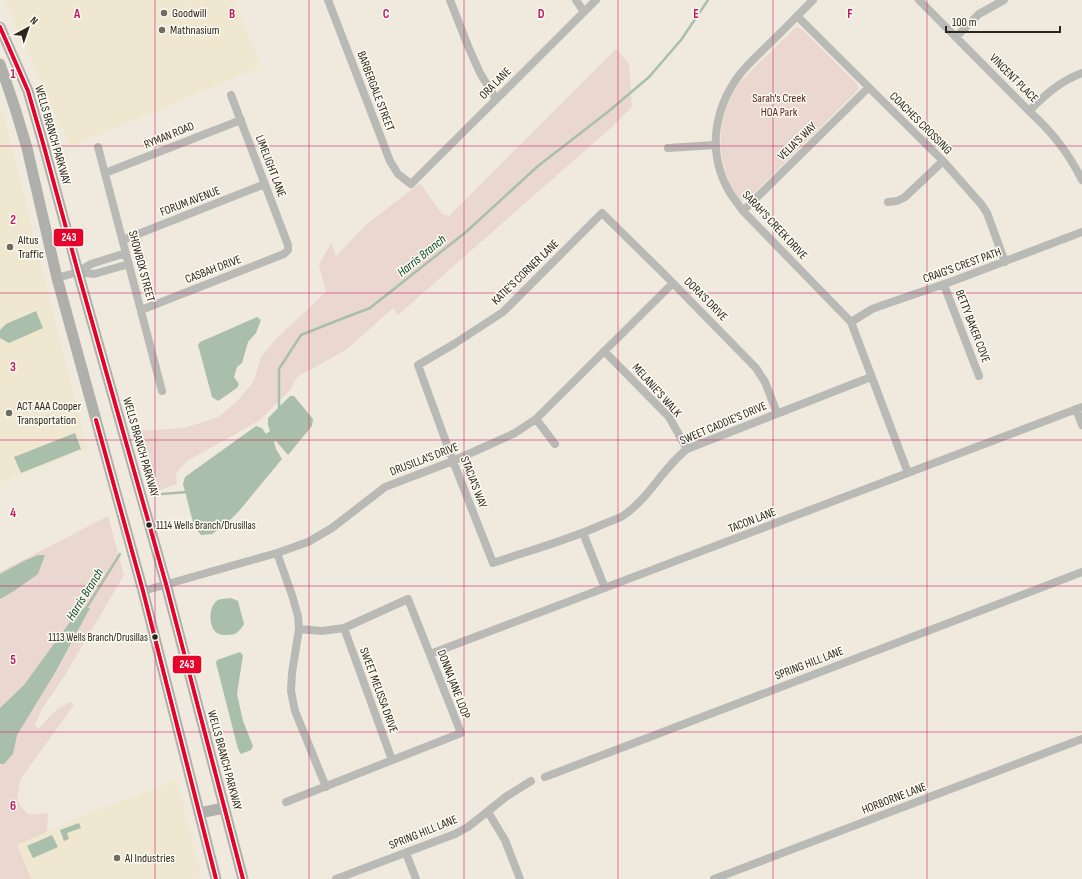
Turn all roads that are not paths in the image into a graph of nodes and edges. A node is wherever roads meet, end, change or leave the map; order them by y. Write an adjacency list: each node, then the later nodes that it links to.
1 (328, 0): 28 (street, BARBERGALE STREET)
2 (450, 0): 18 (street)
3 (576, 0): 8 (street)
4 (596, 0): 8 (street, ORA LANE)
5 (813, 0): 9 (street, SARAH'S CREEK DRIVE)
6 (919, 0): 11 (street, VINCENT PLACE)
7 (1004, 0): 11 (street)
8 (584, 12): 18 (street, ORA LANE)
9 (797, 16): 15 (street, COACHES CROSSING); 21 (street, SARAH'S CREEK DRIVE)
10 (0, 27): 16 (main road, WELLS BRANCH PARKWAY)
11 (956, 37): 19 (street, VINCENT PLACE)
12 (0, 41): 16 (main road)
13 (0, 64): 39 (main road)
14 (1082, 73): 19 (street)
15 (868, 88): 24 (street, COACHES CROSSING); 30 (street, VELIA'S WAY)
16 (28, 91): 38 (main road, WELLS BRANCH PARKWAY)
17 (231, 95): 20 (street, LIMELIGHT LANE)
18 (496, 99): 28 (street, ORA LANE)
19 (1029, 111): 26 (street, VINCENT PLACE)
20 (241, 120): 25 (street, RYMAN ROAD); 27 (street, LIMELIGHT LANE)
21 (715, 145): 23 (street); 30 (street, SARAH'S CREEK DRIVE)
22 (98, 147): 25 (street, SHOWBOX STREET)
23 (668, 148)
24 (943, 161): 29 (street); 36 (street, COACHES CROSSING)
25 (105, 173): 33 (street, SHOWBOX STREET)
26 (1082, 180)
27 (265, 184): 33 (street, FORUM AVENUE); 34 (street, LIMELIGHT LANE)
28 (411, 184)
29 (888, 202)
30 (743, 211): 43 (street, SARAH'S CREEK DRIVE)
31 (602, 213): 40 (street, DORA'S DRIVE); 45 (street, KATIE'S CORNER LANE)
32 (1082, 232): 36 (street, CRAIG'S CREST PATH)
33 (123, 240): 35 (street, SHOWBOX STREET)
34 (288, 245): 42 (street, CASBAH DRIVE)
35 (126, 253): 37 (street, SHOWBOX STREET); 38 (street)
36 (1005, 262): 41 (street, CRAIG'S CREST PATH)
37 (129, 264): 38 (street); 42 (street, SHOWBOX STREET)
38 (78, 272): 39 (street); 61 (main road, WELLS BRANCH PARKWAY)
39 (57, 278): 63 (main road)
40 (673, 283): 44 (street, DRUSILLA'S DRIVE); 50 (street, DORA'S DRIVE)
41 (944, 285): 43 (street, CRAIG'S CREST PATH); 46 (street, BETTY BAKER COVE)
42 (141, 310): 48 (street, SHOWBOX STREET)
43 (851, 322): 47 (street, SARAH'S CREEK DRIVE)
44 (604, 351): 51 (street, DRUSILLA'S DRIVE); 54 (street, MELANIE'S WALK)
45 (418, 365): 55 (street, STACIA'S WAY)
46 (979, 376)
47 (871, 377): 50 (street, SWEET CADDIE'S DRIVE); 56 (street, SARAH'S CREEK DRIVE)
48 (162, 391)
49 (1079, 408): 52 (street); 56 (street, TACON LANE)
50 (777, 413): 54 (street, SWEET CADDIE'S DRIVE)
51 (536, 419): 53 (street); 55 (street, DRUSILLA'S DRIVE)
52 (1082, 425)
53 (556, 444)
54 (686, 449): 57 (street, SWEET CADDIE'S DRIVE)
55 (453, 461): 58 (street, DRUSILLA'S DRIVE); 59 (street, STACIA'S WAY)
56 (908, 473): 62 (street, TACON LANE)
57 (583, 533): 59 (street, SWEET CADDIE'S DRIVE); 62 (street)
58 (277, 553): 61 (street, DRUSILLA'S DRIVE); 65 (street)
59 (493, 563)
60 (1082, 572): 69 (street, SPRING HILL LANE)
61 (166, 584): 63 (street, DRUSILLA'S DRIVE); 73 (main road, WELLS BRANCH PARKWAY)
62 (605, 588): 66 (street, TACON LANE)
63 (143, 591): 75 (main road)
64 (344, 628): 65 (street, DONNA JANE LOOP); 66 (street, DONNA JANE LOOP); 68 (street, SWEET MELISSA DRIVE)
65 (299, 629): 71 (street)
66 (430, 654): 68 (street, DONNA JANE LOOP)
67 (1082, 739): 82 (street, HORBORNE LANE)
68 (392, 760): 71 (street, DONNA JANE LOOP)
69 (545, 777)
70 (531, 781): 74 (street, SPRING HILL LANE)
71 (326, 786): 72 (street, DONNA JANE LOOP)
72 (286, 802)
73 (224, 808): 75 (main road); 78 (main road, WELLS BRANCH PARKWAY)
74 (488, 812): 76 (street, SPRING HILL LANE); 81 (street)
75 (199, 813): 77 (main road)
76 (406, 853): 79 (street, SPRING HILL LANE); 80 (street)
77 (216, 879)
78 (243, 879)
79 (336, 879)
80 (416, 879)
81 (520, 879)
82 (714, 879)

